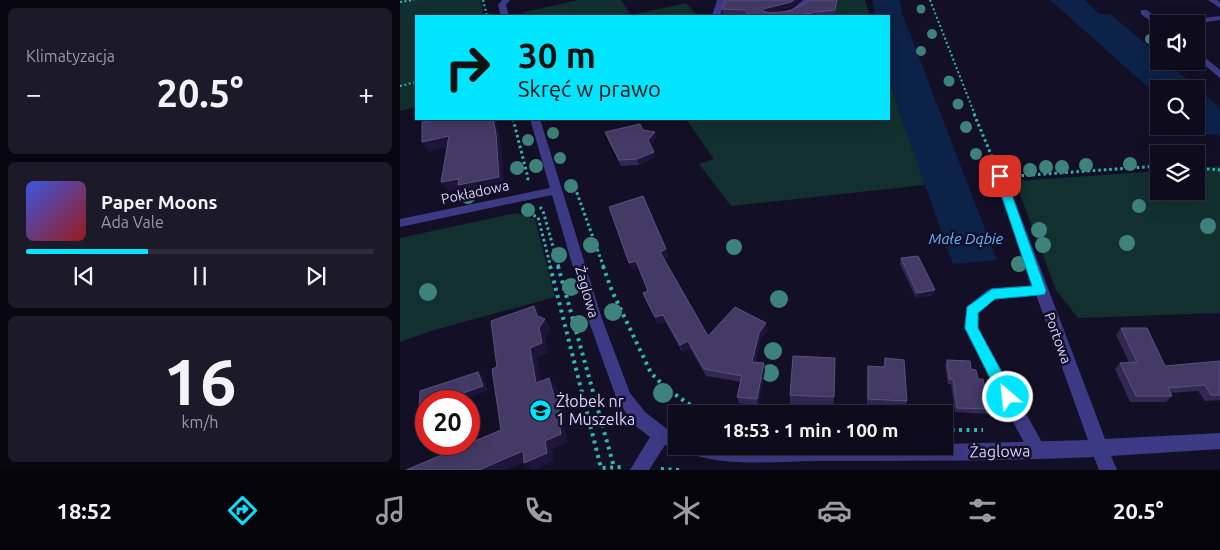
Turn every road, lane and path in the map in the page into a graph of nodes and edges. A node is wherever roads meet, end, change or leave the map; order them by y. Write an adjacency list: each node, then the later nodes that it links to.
1 (414, 0): 8 (path)
2 (483, 0): 11 (path)
3 (506, 0): 12 (street)
4 (721, 0): 13 (street)
5 (807, 0): 14 (street)
6 (930, 0): 28 (path)
7 (1212, 0): 9 (street)
8 (400, 2)
9 (1220, 6)
10 (1144, 12): 15 (street)
11 (487, 15)
12 (505, 15)
13 (716, 15)
14 (772, 15)
15 (1150, 16)
16 (1220, 18): 17 (street)
17 (1205, 20)
18 (1205, 62): 19 (street)
19 (1220, 75)
20 (415, 82): 21 (path)
21 (400, 86)
22 (513, 120): 30 (path)
23 (535, 120): 31 (street, Żaglowa)
24 (1150, 167): 28 (path)
25 (1205, 169): 26 (path)
26 (1220, 170)
27 (570, 173): 36 (path)
28 (1000, 176): 35 (street, Portowa)
29 (534, 181): 32 (path)
30 (526, 183)
31 (557, 190): 32 (street, Pokładowa); 37 (street, Żaglowa)
32 (528, 196): 34 (street, Pokładowa); 42 (path)
33 (516, 210): 42 (path)
34 (400, 223)
35 (1040, 290): 39 (street, Portowa); 40 (street)
36 (691, 405)
37 (668, 438): 43 (street)
38 (1220, 441): 39 (street, Żaglowa)
39 (1099, 449): 40 (street, Żaglowa); 44 (street, Portowa)
40 (1037, 450): 41 (street, Żaglowa)
41 (953, 452)
42 (600, 469)
43 (638, 470)
44 (1108, 470)

